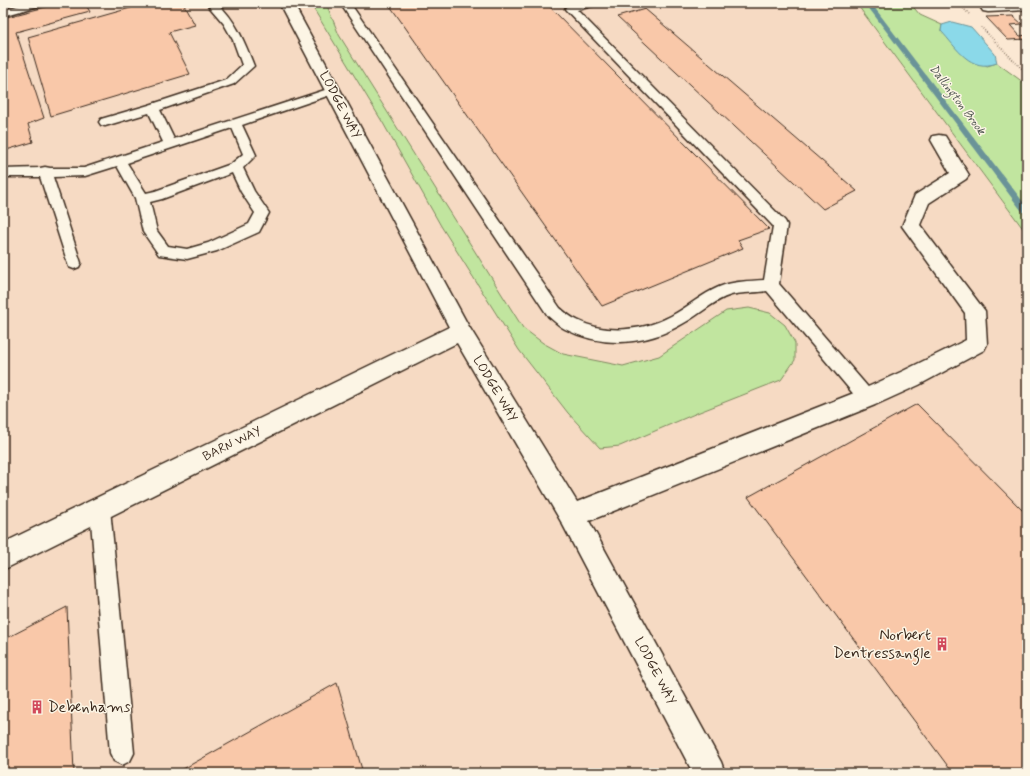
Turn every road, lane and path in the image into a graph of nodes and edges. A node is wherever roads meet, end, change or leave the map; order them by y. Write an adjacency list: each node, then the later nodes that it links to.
1 (38, 3): 9 (lane)
2 (211, 3): 14 (lane)
3 (286, 3): 13 (street, LODGE WAY)
4 (345, 3): 25 (lane)
5 (592, 3): 25 (lane)
6 (958, 3): 10 (path)
7 (1026, 7): 8 (street)
8 (988, 8)
9 (3, 13)
10 (970, 15)
11 (980, 25): 12 (path)
12 (1027, 74)
13 (332, 90): 16 (lane); 26 (street, LODGE WAY)
14 (153, 108): 15 (lane); 18 (lane)
15 (105, 122)
16 (235, 122): 18 (lane); 20 (lane)
17 (939, 140): 27 (street)
18 (170, 144): 19 (lane)
19 (120, 161): 21 (lane); 23 (lane)
20 (236, 167): 23 (lane); 23 (lane)
21 (45, 171): 22 (lane); 24 (lane)
22 (3, 172)
23 (142, 198)
24 (74, 263)
25 (771, 285): 27 (lane)
26 (461, 332): 28 (street, BARN WAY); 29 (street, LODGE WAY)
27 (867, 398): 29 (street)
28 (100, 509): 30 (street, BARN WAY); 31 (lane)
29 (572, 516): 32 (street, LODGE WAY)
30 (3, 557)
31 (122, 753)
32 (710, 773)

